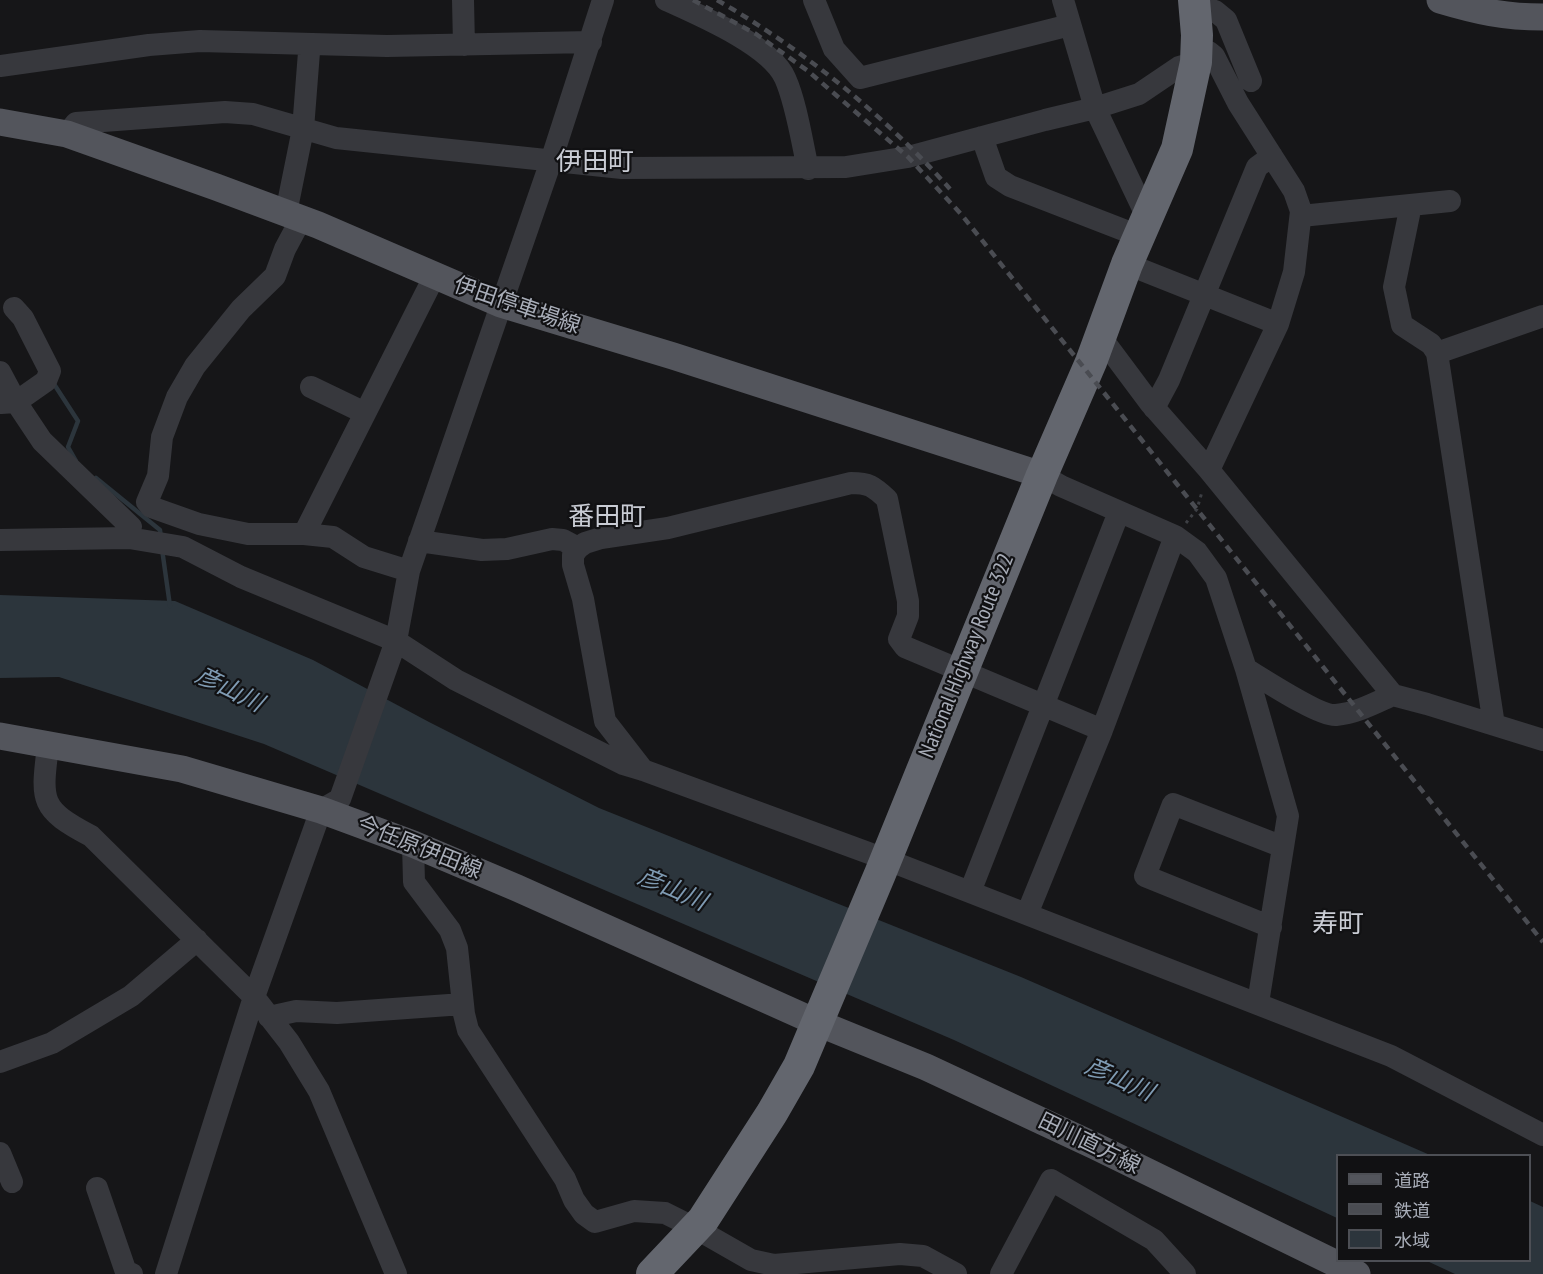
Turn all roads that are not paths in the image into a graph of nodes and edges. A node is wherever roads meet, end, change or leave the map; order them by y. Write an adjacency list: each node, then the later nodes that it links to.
1 (463, 0): 11 (street)
2 (666, 0): 23 (street)
3 (814, 0): 9 (street)
4 (1063, 0): 9 (street)
5 (1440, 0): 8 (main road)
6 (599, 1): 10 (street)
7 (1194, 2): 13 (highway, National Highway Route 322); 15 (street)
8 (1543, 17)
9 (1070, 26): 16 (street)
10 (591, 42): 11 (street); 22 (street)
11 (464, 45): 14 (street)
12 (309, 52): 18 (street)
13 (1196, 56): 16 (street); 21 (street); 28 (highway, National Highway Route 322)
14 (0, 66)
15 (1251, 81)
16 (1095, 108): 20 (street); 28 (street)
17 (0, 122): 19 (main road, 伊田停車場線)
18 (303, 129): 19 (street); 22 (street); 26 (street)
19 (68, 134): 26 (main road, 伊田停車場線)
20 (982, 137): 23 (street); 28 (street)
21 (1272, 156): 27 (street); 30 (street)
22 (551, 161): 23 (street); 31 (street)
23 (808, 169)
24 (1450, 201): 25 (street)
25 (1411, 205): 27 (street); 36 (street)
26 (293, 216): 29 (main road, 伊田停車場線); 45 (street)
27 (1301, 216): 34 (street)
28 (1138, 239): 30 (street); 35 (highway, National Highway Route 322)
29 (434, 277): 31 (main road, 伊田停車場線); 41 (street)
30 (1206, 296): 34 (street); 40 (street)
31 (501, 304): 43 (main road, 伊田停車場線); 49 (street)
32 (14, 308): 39 (street)
33 (1543, 316): 36 (street)
34 (1278, 324): 42 (street)
35 (1100, 336): 40 (street); 43 (highway, National Highway Route 322)
36 (1437, 353): 57 (street)
37 (0, 372): 39 (street)
38 (311, 387): 41 (street)
39 (8, 403): 45 (street)
40 (1154, 408): 42 (street)
41 (365, 413): 46 (street)
42 (1209, 470): 55 (street)
43 (1042, 475): 44 (street); 54 (highway, National Highway Route 322)
44 (1119, 512): 47 (street); 56 (street)
45 (139, 521): 46 (street); 48 (street); 52 (street)
46 (304, 534): 51 (street)
47 (1175, 536): 53 (street); 58 (street)
48 (0, 540)
49 (419, 541): 50 (street); 51 (street)
50 (578, 548): 54 (street); 62 (street)
51 (409, 571): 52 (street)
52 (394, 645): 62 (street); 63 (street)
53 (1246, 669): 55 (street); 65 (street)
54 (961, 670): 56 (street); 66 (highway, National Highway Route 322)
55 (1393, 695): 57 (street)
56 (1043, 705): 58 (street); 67 (street)
57 (1494, 725): 60 (street)
58 (1102, 730): 68 (street)
59 (0, 736): 61 (main road, 今任原伊田線)
60 (1543, 740)
61 (48, 746): 63 (main road, 今任原伊田線); 70 (street)
62 (643, 770): 66 (street)
63 (330, 804): 64 (main road, 今任原伊田線); 71 (street)
64 (413, 844): 73 (street); 74 (main road, 今任原伊田線)
65 (1283, 847): 69 (street); 69 (street)
66 (883, 866): 67 (street); 74 (highway, National Highway Route 322)
67 (970, 892): 68 (street)
68 (1027, 914): 72 (street)
69 (1271, 927): 72 (street)
70 (197, 940): 71 (street); 76 (street)
71 (254, 997): 75 (street); 83 (street)
72 (1258, 1003): 77 (street)
73 (463, 1004): 75 (street); 81 (street)
74 (822, 1013): 81 (highway, National Highway Route 322); 89 (main road, 田川直方線)
75 (269, 1017): 84 (street)
76 (0, 1062)
77 (1543, 1135)
78 (0, 1153): 79 (street)
79 (12, 1182)
80 (97, 1188): 82 (street)
81 (695, 1228): 85 (highway, National Highway Route 322); 86 (street)
82 (132, 1274)
83 (166, 1274)
84 (396, 1274)
85 (652, 1274)
86 (956, 1274)
87 (1001, 1274): 88 (street)
88 (1185, 1274)
89 (1357, 1274)

